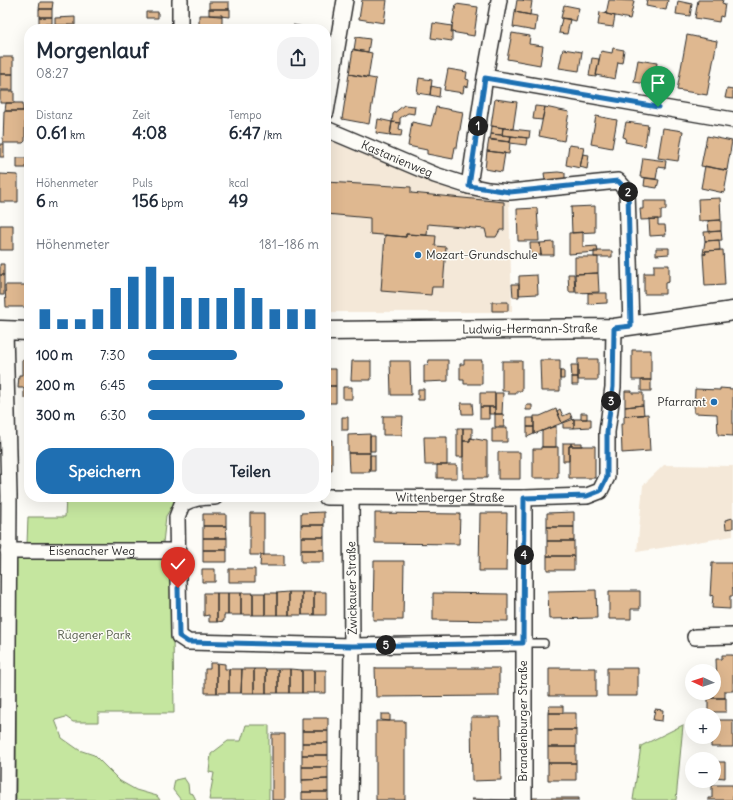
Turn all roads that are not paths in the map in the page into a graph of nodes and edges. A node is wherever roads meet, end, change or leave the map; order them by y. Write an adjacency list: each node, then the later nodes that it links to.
1 (180, 0): 4 (street)
2 (345, 0): 6 (street)
3 (498, 0): 5 (street)
4 (180, 24)
5 (485, 78): 7 (street); 9 (street)
6 (331, 83)
7 (733, 120)
8 (331, 131): 9 (street, Kastanienweg)
9 (469, 186): 11 (street, Kastanienweg)
10 (733, 311): 11 (street, Ludwig-Hermann-Straße)
11 (631, 326): 12 (street, Ludwig-Hermann-Straße)
12 (614, 328): 15 (street, Ludwig-Hermann-Straße); 19 (street, Wittenberger Straße)
13 (3, 330): 14 (street); 16 (street)
14 (24, 331)
15 (331, 331)
16 (4, 496): 21 (street)
17 (331, 497): 18 (street, Wittenberger Straße)
18 (351, 497): 19 (street, Wittenberger Straße); 28 (street, Zwickauer Straße)
19 (524, 498): 26 (street, Brandenburger Straße)
20 (186, 502): 22 (street)
21 (8, 551): 22 (street, Eisenacher Weg); 23 (street)
22 (176, 551): 28 (street)
23 (4, 620): 30 (street)
24 (733, 636): 25 (street)
25 (695, 637)
26 (523, 643): 27 (lane); 28 (street); 29 (street, Brandenburger Straße)
27 (544, 643)
28 (352, 646): 31 (street, Zwickauer Straße)
29 (524, 799)
30 (7, 800)
31 (350, 800)

